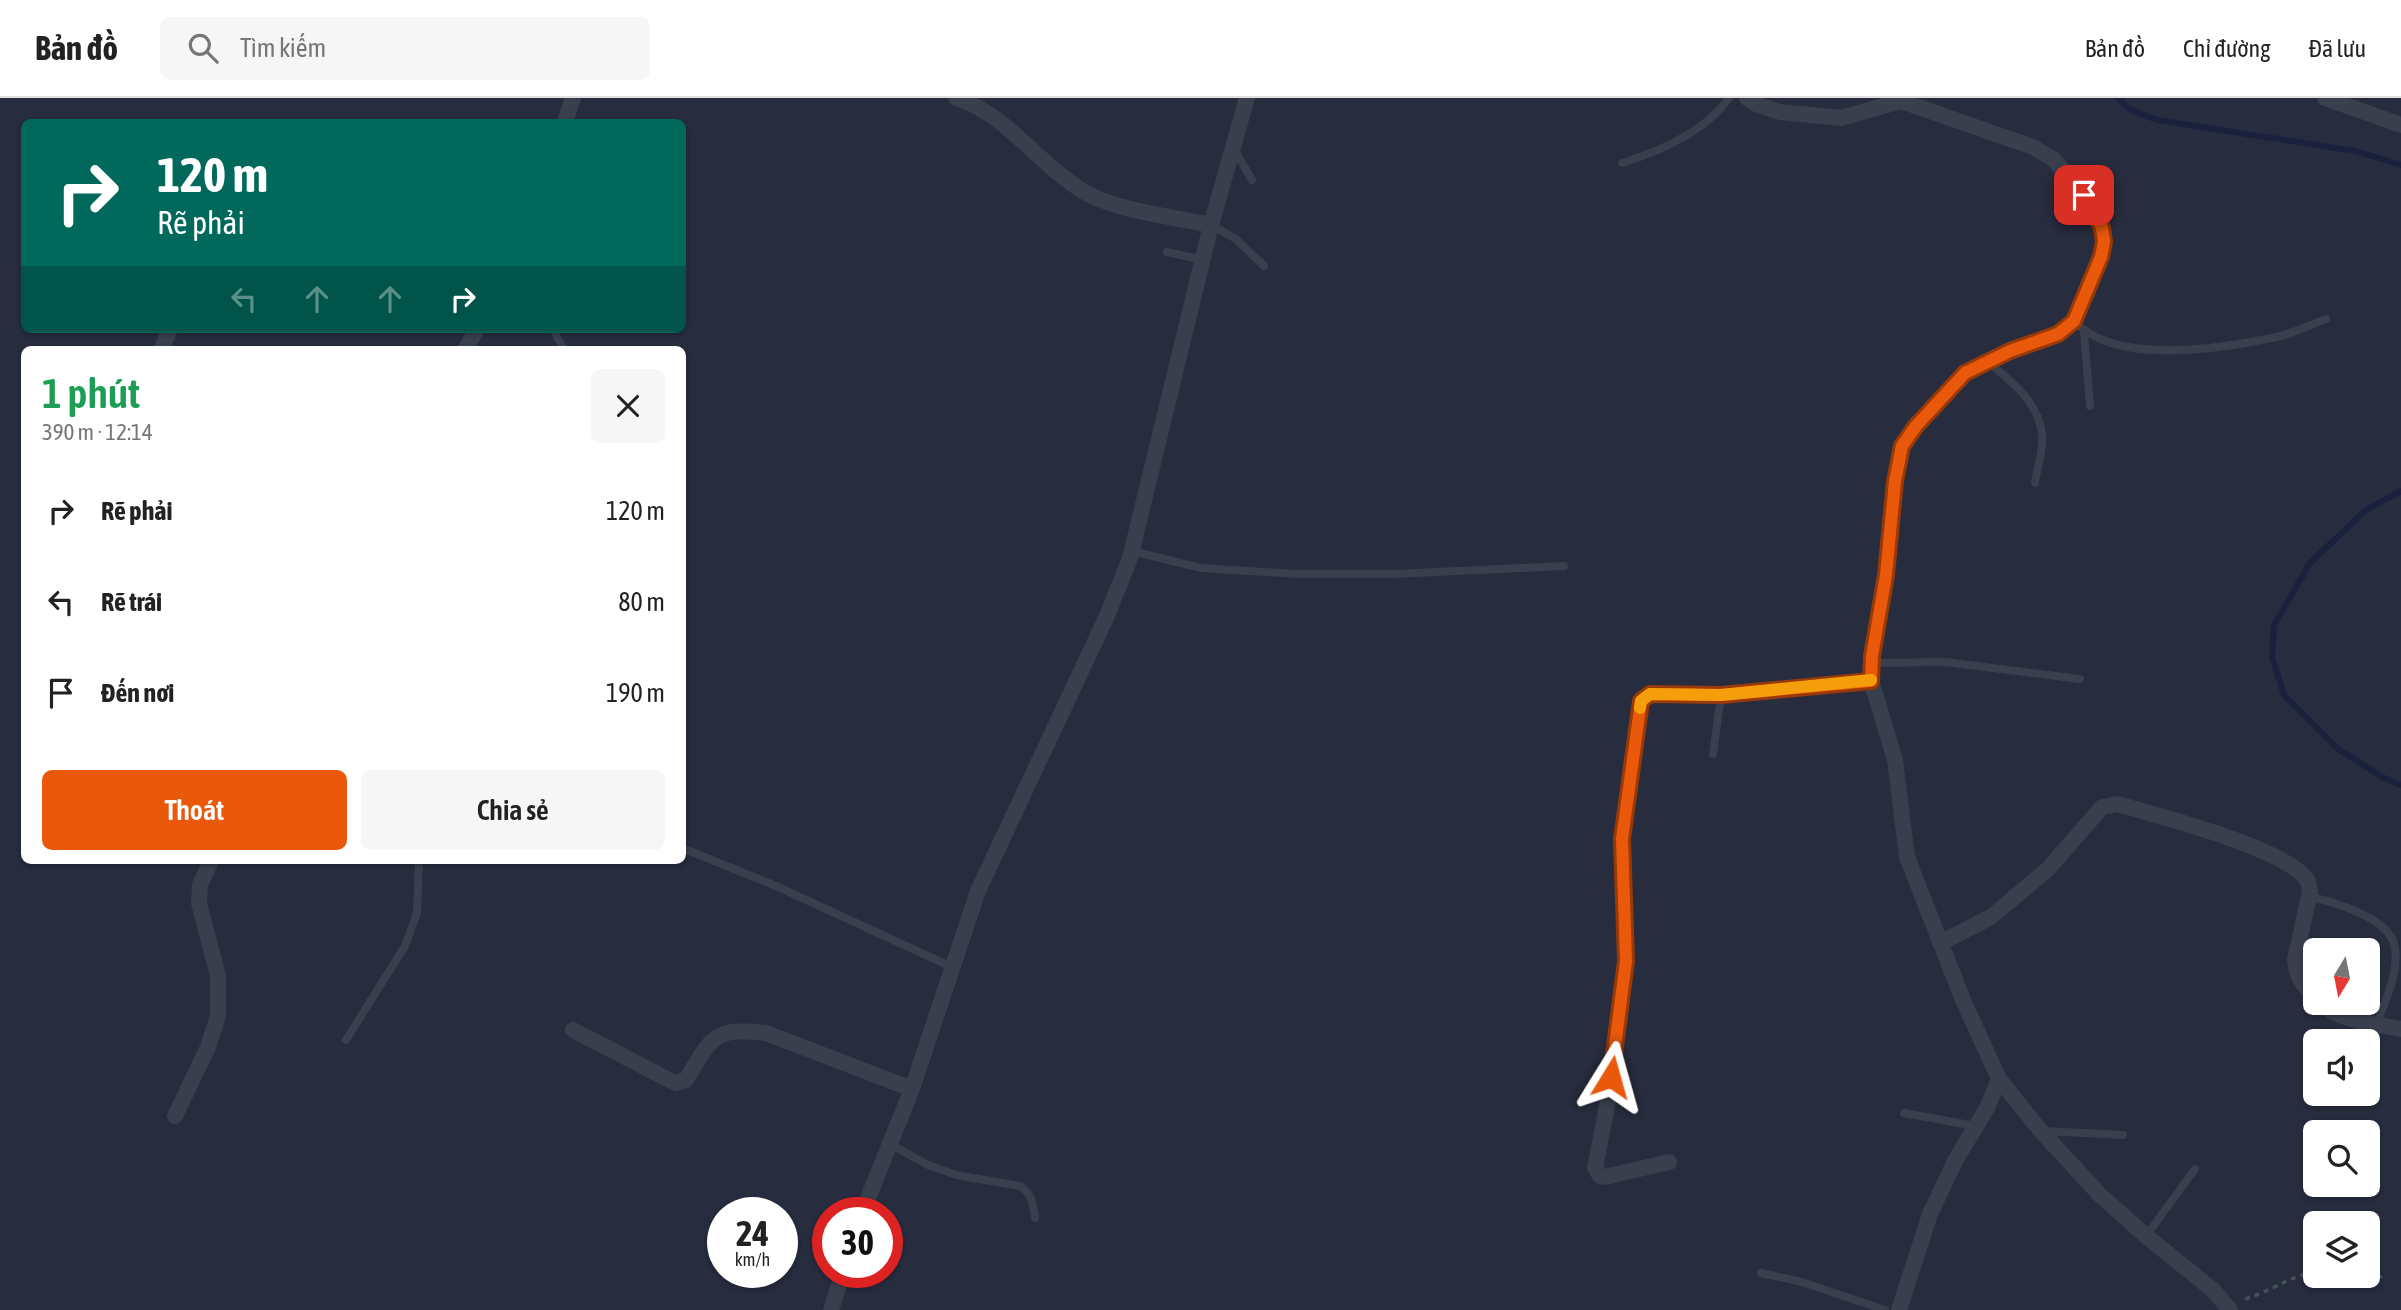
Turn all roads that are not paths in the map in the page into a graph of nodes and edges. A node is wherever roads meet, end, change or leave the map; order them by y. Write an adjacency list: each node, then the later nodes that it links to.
1 (573, 98): 8 (street)
2 (956, 98): 13 (street)
3 (1247, 98): 10 (street)
4 (1729, 98): 11 (lane)
5 (1747, 98): 7 (street)
6 (2325, 98): 9 (street)
7 (1902, 99): 18 (street)
8 (566, 119)
9 (2401, 125)
10 (1233, 147): 12 (lane); 13 (street)
11 (1622, 163)
12 (1252, 180)
13 (1211, 225): 15 (street); 16 (lane)
14 (1167, 252): 15 (lane)
15 (1203, 260): 22 (street)
16 (1264, 266)
17 (2326, 318): 18 (lane)
18 (2079, 326): 19 (street); 20 (lane)
19 (1987, 361): 21 (lane); 24 (street)
20 (2090, 406)
21 (2035, 483)
22 (1132, 551): 23 (lane); 34 (street)
23 (1564, 566)
24 (1872, 663): 25 (lane); 26 (street)
25 (2080, 679)
26 (1871, 681): 27 (street); 33 (street)
27 (1721, 695): 28 (lane); 49 (street)
28 (1713, 754)
29 (686, 850): 34 (lane)
30 (210, 864): 44 (street)
31 (419, 864): 40 (lane)
32 (2309, 897): 33 (street); 35 (street); 37 (lane)
33 (1940, 943): 41 (street)
34 (954, 968): 42 (street)
35 (2303, 984)
36 (2343, 1015): 37 (street)
37 (2377, 1024): 38 (street)
38 (2401, 1029)
39 (573, 1030): 42 (street)
40 (346, 1040)
41 (1999, 1079): 45 (street); 46 (street)
42 (912, 1089): 48 (street)
43 (1904, 1113): 45 (lane)
44 (175, 1116)
45 (1975, 1126): 59 (street)
46 (2040, 1130): 47 (lane); 53 (street)
47 (2123, 1135)
48 (890, 1144): 51 (street); 52 (lane)
49 (1669, 1162)
50 (2194, 1168): 53 (lane)
51 (868, 1197)
52 (1035, 1218)
53 (2146, 1236): 56 (street)
54 (1761, 1273): 58 (lane)
55 (838, 1288): 57 (street)
56 (2229, 1309)
57 (831, 1310)
58 (1885, 1310)
59 (1899, 1310)

